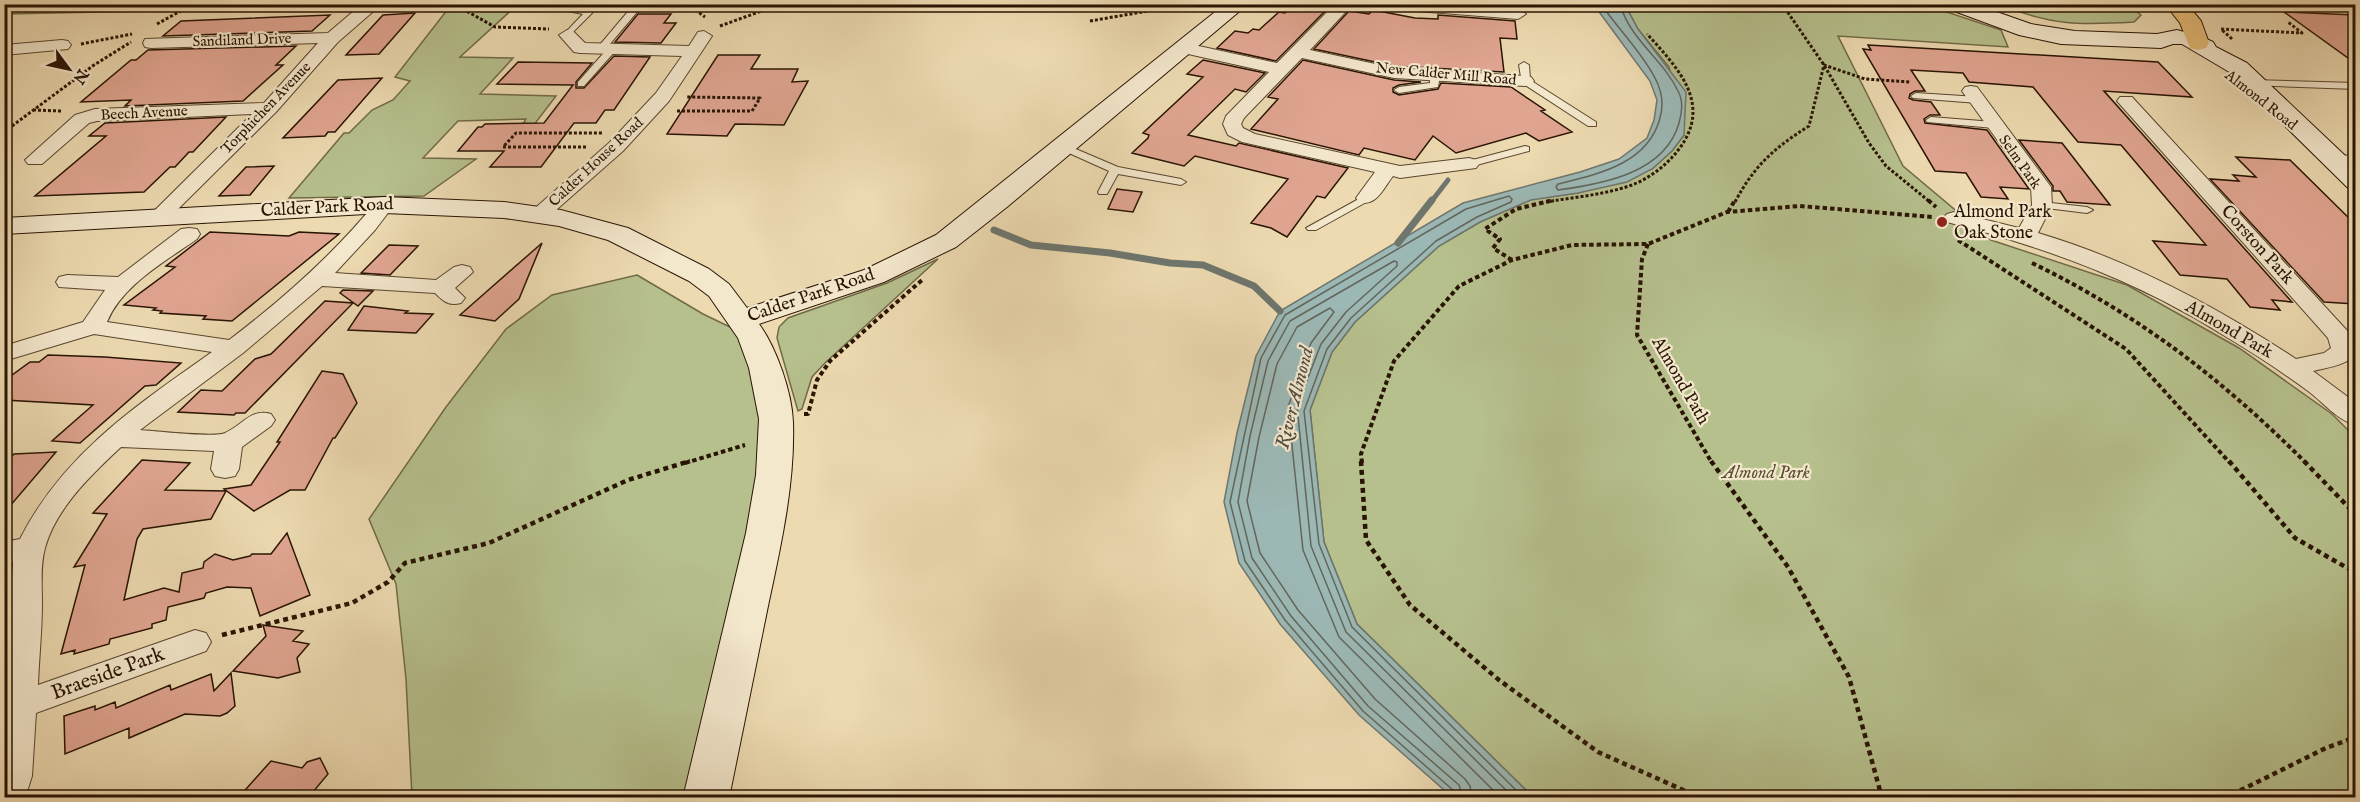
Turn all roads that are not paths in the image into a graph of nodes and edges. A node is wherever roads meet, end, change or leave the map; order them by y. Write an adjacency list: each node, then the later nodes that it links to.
1 (378, 4): 15 (street, Torphichen Avenue)
2 (997, 4): 3 (main road)
3 (1079, 4)
4 (1238, 4): 19 (main road, Calder Park Road)
5 (1346, 4): 23 (street)
6 (1392, 4): 11 (street)
7 (1953, 4): 18 (main road, Almond Road)
8 (2159, 4): 18 (main road)
9 (2175, 4): 18 (main road)
10 (658, 8): 21 (lane)
11 (1480, 8): 13 (street)
12 (572, 9): 14 (lane)
13 (1518, 14)
14 (567, 35): 21 (street)
15 (332, 38): 16 (street, Sandiland Drive); 35 (street, Torphichen Avenue)
16 (151, 43)
17 (62, 45): 20 (street)
18 (2184, 46): 28 (main road, Almond Road)
19 (1185, 48): 25 (street); 39 (main road, Calder Park Road)
20 (28, 49): 22 (street); 24 (street)
21 (606, 49): 29 (lane); 54 (street, Calder House Road)
22 (4, 50)
23 (1297, 52): 25 (street); 27 (street, New Calder Mill Road)
24 (4, 67)
25 (1280, 69): 45 (street)
26 (1524, 73): 27 (street, New Calder Mill Road); 37 (lane)
27 (1435, 75): 31 (lane)
28 (2248, 82): 30 (lane); 42 (main road, Almond Road)
29 (581, 84)
30 (2355, 86)
31 (1399, 90)
32 (1916, 96): 33 (lane)
33 (1975, 96): 38 (street, Selm Park)
34 (2126, 101): 70 (street, Corston Park)
35 (269, 108): 41 (street, Beech Avenue); 55 (street, Torphichen Avenue)
36 (1931, 120): 38 (lane)
37 (1592, 124)
38 (1994, 124): 51 (street, Selm Park)
39 (1064, 147): 44 (lane); 66 (main road, Calder Park Road)
40 (1525, 149): 43 (lane)
41 (35, 159)
42 (2345, 161): 46 (main road, Almond Road)
43 (1469, 164): 45 (street)
44 (1115, 170): 47 (lane); 48 (lane)
45 (1387, 170): 49 (street)
46 (2355, 181)
47 (1181, 182)
48 (1103, 192)
49 (1366, 198): 52 (lane)
50 (384, 205): 54 (main road, Calder Park Road); 55 (main road, Calder Park Road); 63 (street, Braeside Park)
51 (2042, 205): 53 (lane); 61 (street, Selm Park)
52 (1346, 210): 56 (lane); 59 (lane)
53 (2087, 210)
54 (540, 214): 66 (main road, Calder Park Road)
55 (159, 217): 58 (main road, Calder Park Road)
56 (1359, 217)
57 (1957, 225): 61 (street, Almond Park)
58 (4, 226)
59 (1312, 228)
60 (189, 234): 65 (street)
61 (2025, 237): 70 (street, Almond Park)
62 (462, 272): 63 (street)
63 (318, 279): 68 (street, Braeside Park)
64 (67, 282): 65 (street)
65 (123, 284): 67 (street)
66 (740, 320): 78 (main road)
67 (93, 327): 68 (street); 69 (street)
68 (234, 348): 73 (street, Braeside Park)
69 (4, 354)
70 (2292, 368): 71 (street, Almond Park)
71 (2355, 417)
72 (262, 420): 73 (street)
73 (115, 438): 74 (street, Braeside Park)
74 (17, 550): 76 (street, Braeside Park)
75 (195, 642): 76 (street, Braeside Park)
76 (21, 705): 77 (street, Braeside Park)
77 (7, 798)
78 (706, 798)

